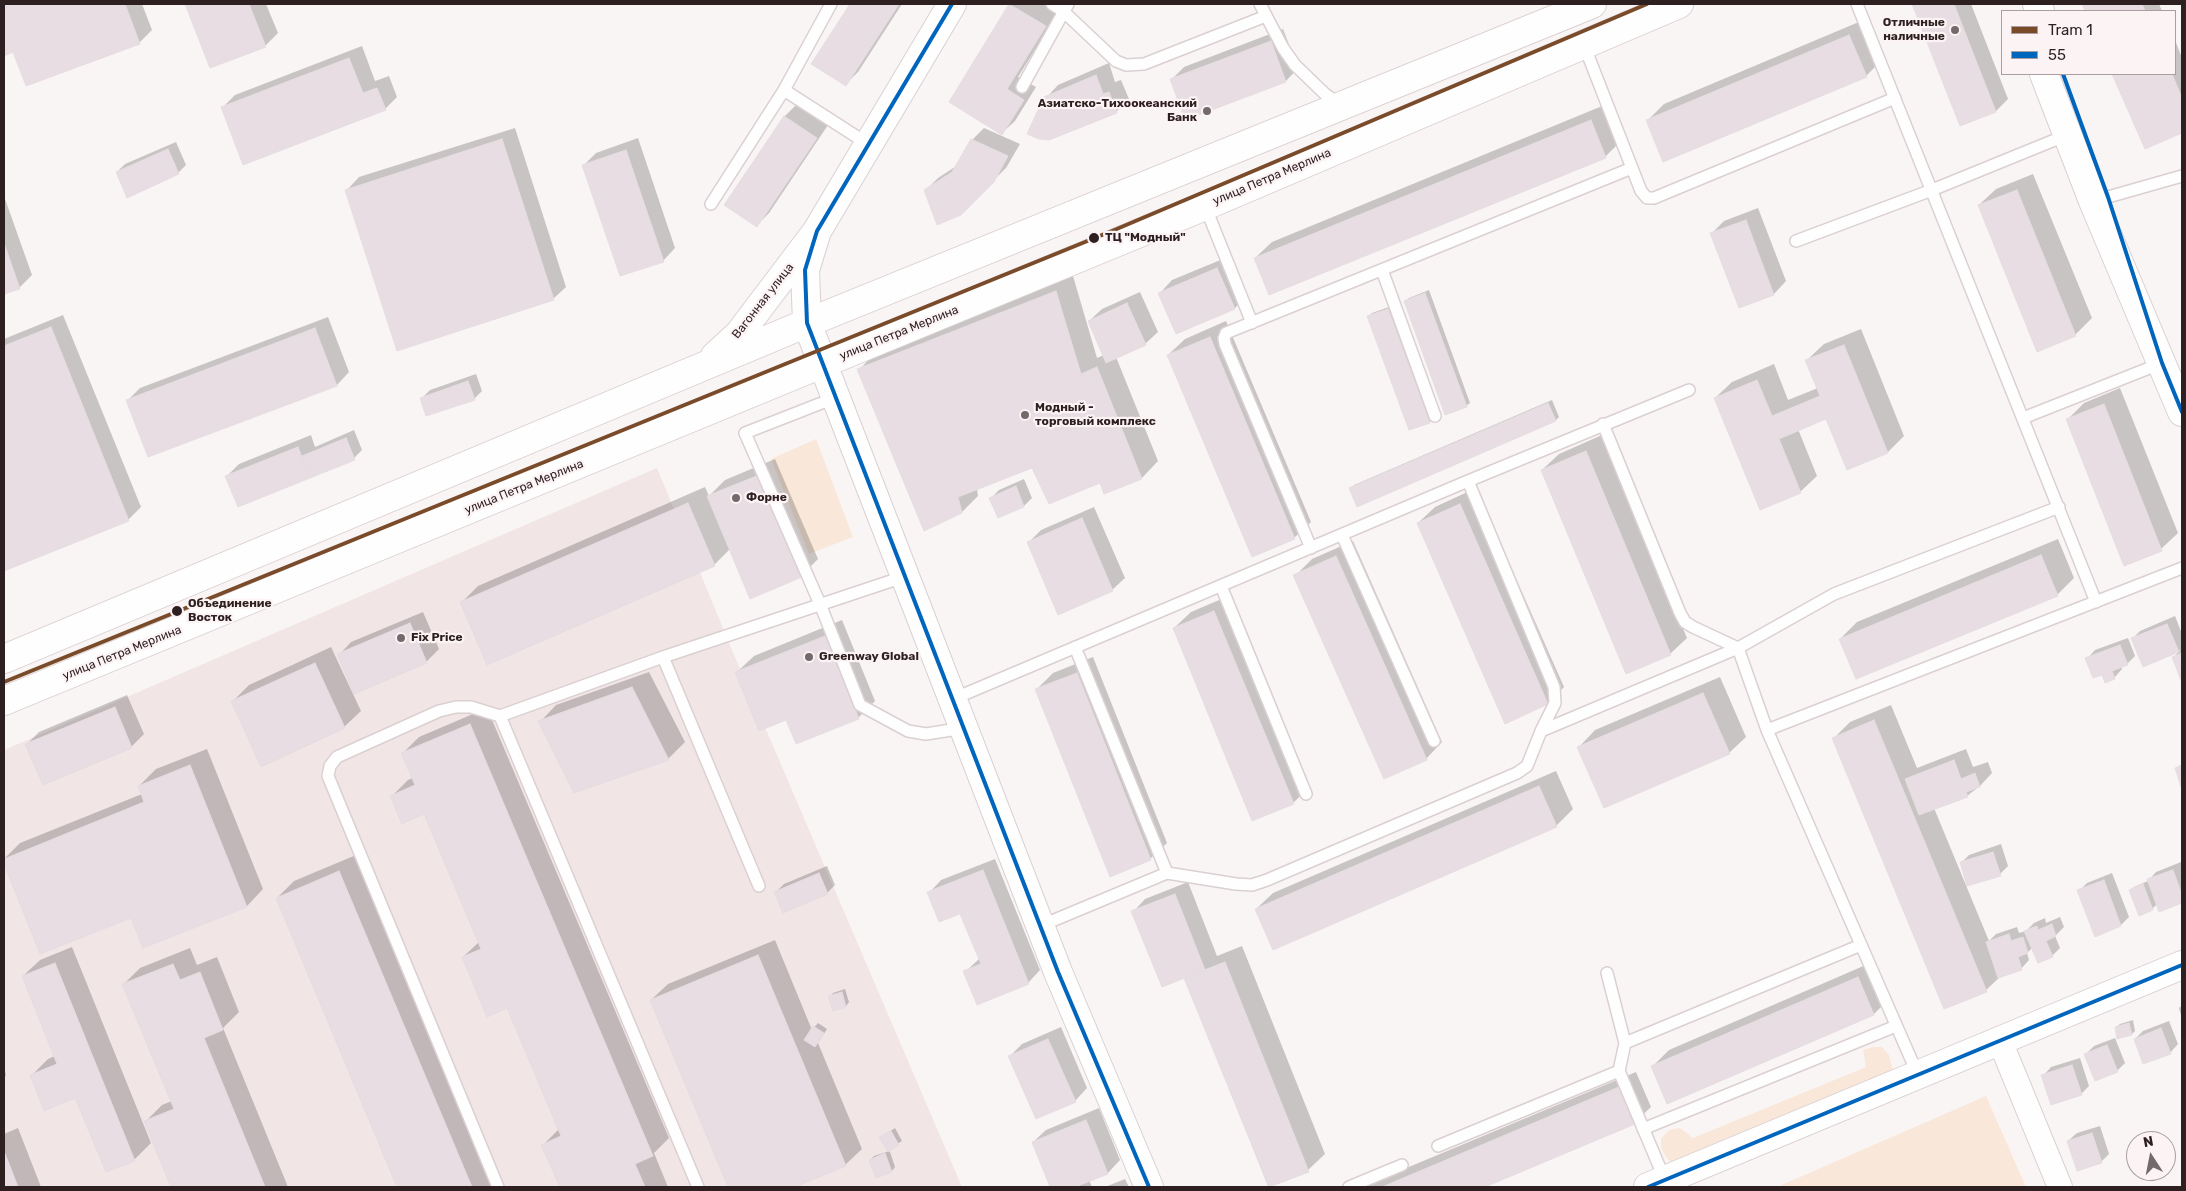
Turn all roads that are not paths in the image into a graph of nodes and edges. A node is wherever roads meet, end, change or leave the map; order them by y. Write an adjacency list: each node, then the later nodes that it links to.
1 (831, 4): 14 (lane)
2 (952, 4): 18 (main road, Вагонная улица)
3 (1052, 4): 8 (lane)
4 (1260, 4): 9 (lane)
5 (1592, 4): 16 (main road)
6 (1680, 4): 10 (main road, улица Петра Мерлина)
7 (1857, 4): 15 (lane)
8 (1066, 8): 9 (lane); 13 (lane)
9 (1266, 16): 16 (lane)
10 (1584, 43): 19 (lane); 24 (main road, улица Петра Мерлина)
11 (2044, 75): 17 (main road)
12 (2063, 75): 22 (main road)
13 (1022, 87)
14 (784, 90): 18 (lane); 23 (lane)
15 (1895, 98): 19 (lane); 21 (lane)
16 (1342, 105): 28 (main road)
17 (2067, 135): 21 (lane); 30 (main road)
18 (868, 144): 25 (main road, Вагонная улица)
19 (1632, 168): 27 (lane)
20 (2182, 176): 22 (lane)
21 (1932, 190): 26 (lane); 37 (lane)
22 (2108, 197): 30 (main road)
23 (712, 204)
24 (1205, 206): 29 (lane); 31 (main road, улица Петра Мерлина)
25 (817, 231): 28 (main road, Вагонная улица); 32 (main road, Вагонная улица)
26 (1796, 241)
27 (1382, 270): 29 (lane); 36 (lane)
28 (807, 323): 31 (main road, Вагонная улица); 32 (main road)
29 (1252, 323): 42 (lane)
30 (2162, 363): 35 (main road); 37 (lane)
31 (824, 364): 34 (main road, Вагонная улица); 53 (main road, улица Петра Мерлина)
32 (704, 367): 51 (main road)
33 (1689, 390): 38 (lane)
34 (837, 397): 44 (main road, Вагонная улица); 47 (lane)
35 (2182, 412)
36 (1434, 416)
37 (2023, 418): 40 (lane)
38 (1603, 424): 39 (lane); 49 (lane)
39 (1468, 481): 41 (lane); 57 (lane)
40 (2059, 507): 46 (lane); 49 (lane)
41 (1342, 535): 42 (lane); 58 (lane)
42 (1311, 548): 45 (lane)
43 (2182, 568): 46 (lane)
44 (906, 576): 47 (lane); 52 (main road, Вагонная улица)
45 (1221, 586): 48 (lane); 59 (lane)
46 (2096, 602): 56 (lane)
47 (820, 604): 50 (lane); 55 (lane)
48 (1075, 647): 52 (lane); 60 (lane)
49 (1738, 648): 56 (lane); 57 (lane)
50 (663, 657): 54 (lane); 61 (lane)
51 (4, 659)
52 (953, 699): 55 (main road, Вагонная улица)
53 (4, 701)
54 (500, 716): 75 (lane); 76 (lane)
55 (964, 728): 62 (main road, Вагонная улица)
56 (1767, 730): 63 (lane)
57 (1541, 731): 60 (lane)
58 (1434, 741)
59 (1306, 794)
60 (1167, 872): 62 (lane)
61 (759, 886)
62 (1040, 926): 77 (main road, Вагонная улица)
63 (1861, 945): 66 (lane); 68 (lane)
64 (2182, 965): 67 (main road)
65 (1607, 973): 68 (lane)
66 (1896, 1026): 70 (lane); 71 (lane)
67 (2000, 1041): 70 (main road); 79 (street)
68 (1625, 1043): 69 (lane)
69 (1619, 1071): 71 (lane); 72 (lane)
70 (1918, 1075): 74 (main road)
71 (1644, 1129): 74 (lane)
72 (1438, 1146)
73 (1402, 1165): 78 (lane)
74 (1657, 1184)
75 (498, 1187)
76 (698, 1187)
77 (1149, 1187)
78 (1348, 1187)
79 (2060, 1187)

